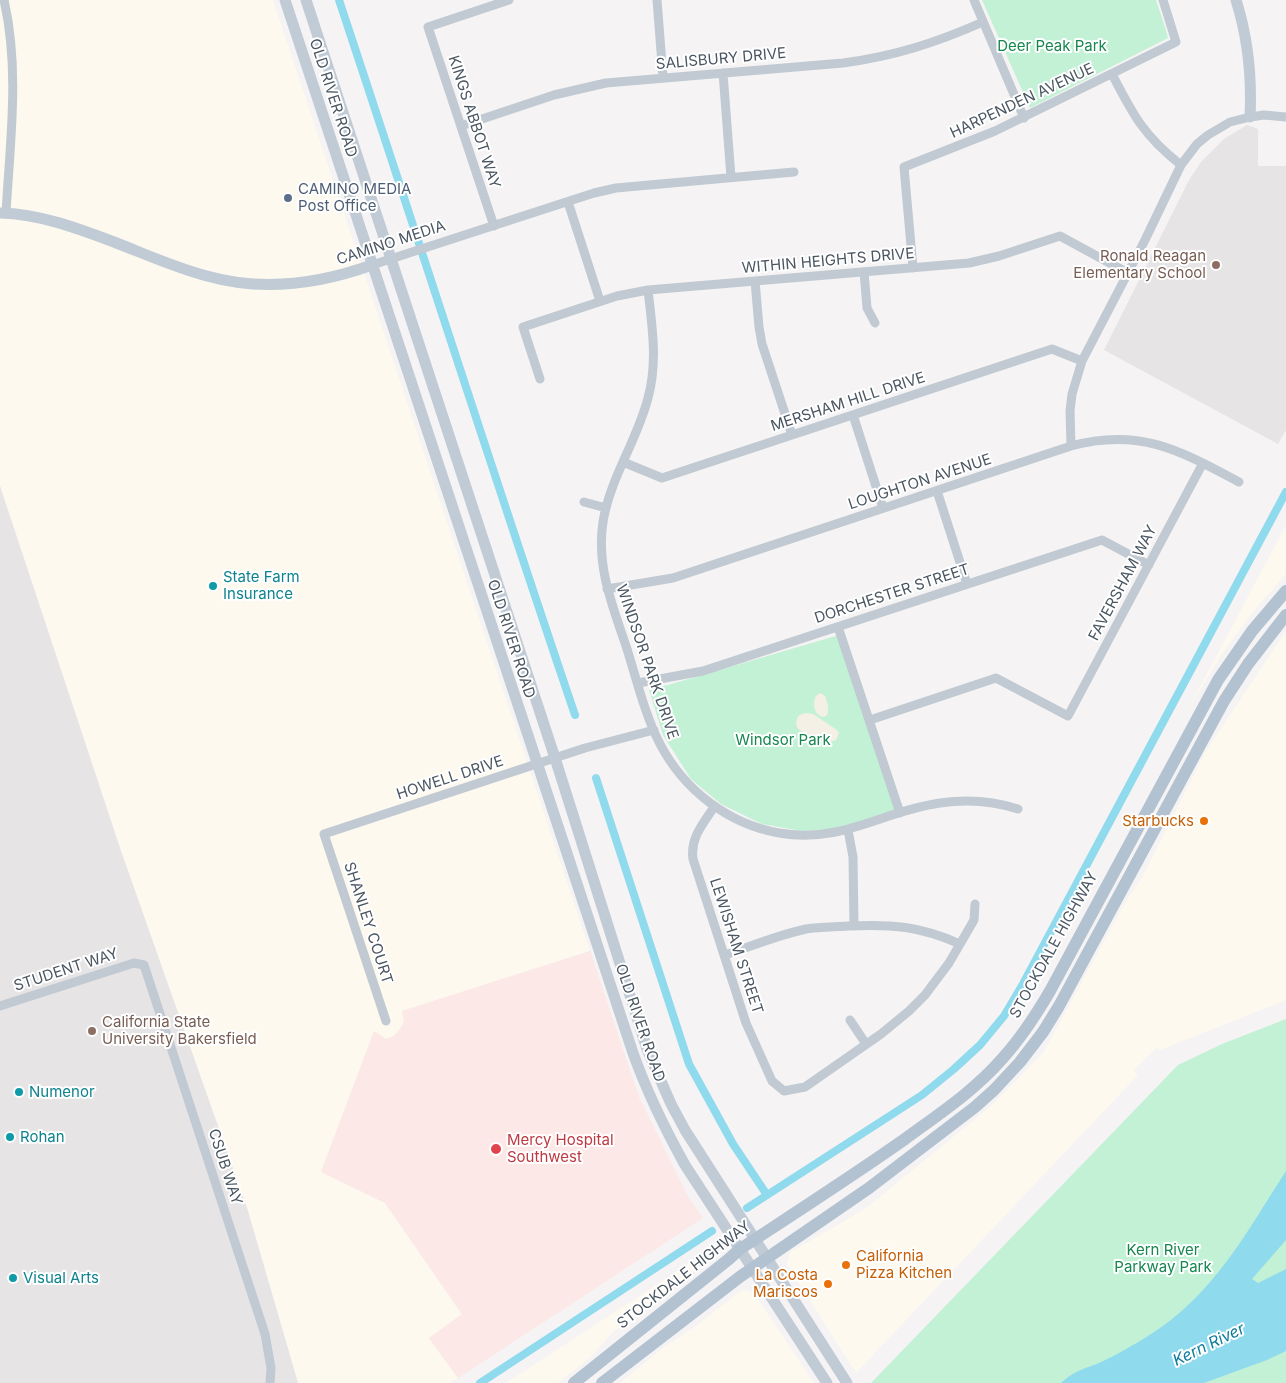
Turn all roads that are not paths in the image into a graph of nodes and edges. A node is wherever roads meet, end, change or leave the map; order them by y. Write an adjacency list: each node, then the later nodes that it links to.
1 (4, 0): 21 (street)
2 (285, 0): 24 (main road, OLD RIVER ROAD)
3 (306, 0): 23 (main road, OLD RIVER ROAD)
4 (507, 0): 16 (street, KINGS ABBOT WAY)
5 (656, 0): 12 (street)
6 (974, 0): 9 (street)
7 (1163, 0): 11 (street, HARPENDEN AVENUE)
8 (1236, 0): 13 (main road)
9 (983, 22): 10 (street, SALISBURY DRIVE); 15 (street)
10 (723, 73): 12 (street, SALISBURY DRIVE); 19 (street)
11 (1112, 74): 15 (street, HARPENDEN AVENUE); 17 (street)
12 (663, 78): 16 (street, SALISBURY DRIVE)
13 (1250, 117): 14 (street); 17 (street)
14 (1286, 117)
15 (1024, 118): 25 (street, HARPENDEN AVENUE)
16 (461, 126): 22 (street, KINGS ABBOT WAY)
17 (1181, 165): 27 (street)
18 (794, 172): 19 (street, CAMINO MEDIA)
19 (731, 177): 20 (street, CAMINO MEDIA)
20 (568, 202): 22 (street, CAMINO MEDIA); 30 (street)
21 (3, 213): 24 (main road, CAMINO MEDIA)
22 (494, 226): 23 (street, CAMINO MEDIA)
23 (390, 259): 24 (street, CAMINO MEDIA); 54 (main road, OLD RIVER ROAD)
24 (372, 265): 55 (main road, OLD RIVER ROAD)
25 (913, 268): 26 (street, WITHIN HEIGHTS DRIVE); 27 (street, WITHIN HEIGHTS DRIVE)
26 (864, 272): 28 (street, WITHIN HEIGHTS DRIVE); 31 (street)
27 (1128, 273): 32 (street)
28 (755, 281): 29 (street, WITHIN HEIGHTS DRIVE); 35 (street)
29 (648, 290): 30 (street, WITHIN HEIGHTS DRIVE); 37 (street, WINDSOR PARK DRIVE)
30 (600, 301): 33 (street, WITHIN HEIGHTS DRIVE)
31 (875, 323)
32 (1082, 361): 34 (street, MERSHAM HILL DRIVE); 36 (street)
33 (540, 379)
34 (853, 415): 35 (street, MERSHAM HILL DRIVE); 43 (street)
35 (792, 435): 37 (street, MERSHAM HILL DRIVE)
36 (1071, 446): 38 (street, LOUGHTON AVENUE); 40 (street, LOUGHTON AVENUE)
37 (623, 462): 42 (street, WINDSOR PARK DRIVE)
38 (1203, 463): 39 (street, LOUGHTON AVENUE); 44 (street, FAVERSHAM WAY)
39 (1240, 482)
40 (936, 491): 43 (street, LOUGHTON AVENUE); 45 (street)
41 (584, 502): 42 (street)
42 (606, 508): 46 (street, WINDSOR PARK DRIVE)
43 (883, 508): 46 (street, LOUGHTON AVENUE)
44 (1149, 565): 45 (street, DORCHESTER STREET); 51 (street, FAVERSHAM WAY)
45 (967, 584): 49 (street, DORCHESTER STREET)
46 (607, 589): 50 (street, WINDSOR PARK DRIVE)
47 (1286, 591): 53 (main road, STOCKDALE HIGHWAY)
48 (1286, 615): 59 (main road)
49 (838, 627): 50 (street, DORCHESTER STREET); 51 (street)
50 (638, 683): 52 (street, WINDSOR PARK DRIVE)
51 (870, 720): 58 (street)
52 (654, 730): 54 (street, HOWELL DRIVE); 56 (street, WINDSOR PARK DRIVE)
53 (1185, 741): 59 (main road); 73 (main road, STOCKDALE HIGHWAY)
54 (555, 758): 55 (street, HOWELL DRIVE); 69 (main road, OLD RIVER ROAD)
55 (537, 763): 61 (street, HOWELL DRIVE); 65 (main road, OLD RIVER ROAD)
56 (714, 807): 60 (street, WINDSOR PARK DRIVE); 66 (street, LEWISHAM STREET)
57 (1018, 809): 58 (street, WINDSOR PARK DRIVE)
58 (900, 813): 60 (street, WINDSOR PARK DRIVE)
59 (1160, 819): 74 (main road)
60 (848, 830): 63 (street)
61 (324, 834): 71 (street, SHANLEY COURT)
62 (975, 904): 64 (street)
63 (854, 926): 64 (street); 66 (street)
64 (960, 944): 72 (street)
65 (599, 953): 69 (main road); 76 (main road, OLD RIVER ROAD)
66 (725, 955): 72 (street, LEWISHAM STREET)
67 (140, 963): 68 (street, STUDENT WAY); 81 (street, CSUB WAY)
68 (0, 1006)
69 (633, 1007): 75 (main road, OLD RIVER ROAD)
70 (850, 1020): 72 (street)
71 (386, 1021)
72 (866, 1044)
73 (950, 1107): 74 (main road); 75 (main road, STOCKDALE HIGHWAY)
74 (892, 1171): 77 (main road)
75 (754, 1239): 76 (main road, STOCKDALE HIGHWAY); 77 (main road, OLD RIVER ROAD)
76 (740, 1248): 78 (main road, OLD RIVER ROAD); 79 (main road, STOCKDALE HIGHWAY)
77 (766, 1258): 78 (main road); 85 (main road, OLD RIVER ROAD)
78 (752, 1268): 80 (main road); 84 (main road, OLD RIVER ROAD)
79 (670, 1306): 80 (main road); 82 (main road, STOCKDALE HIGHWAY)
80 (618, 1371): 83 (main road)
81 (270, 1383)
82 (574, 1383)
83 (602, 1383)
84 (827, 1383)
85 (847, 1383)

